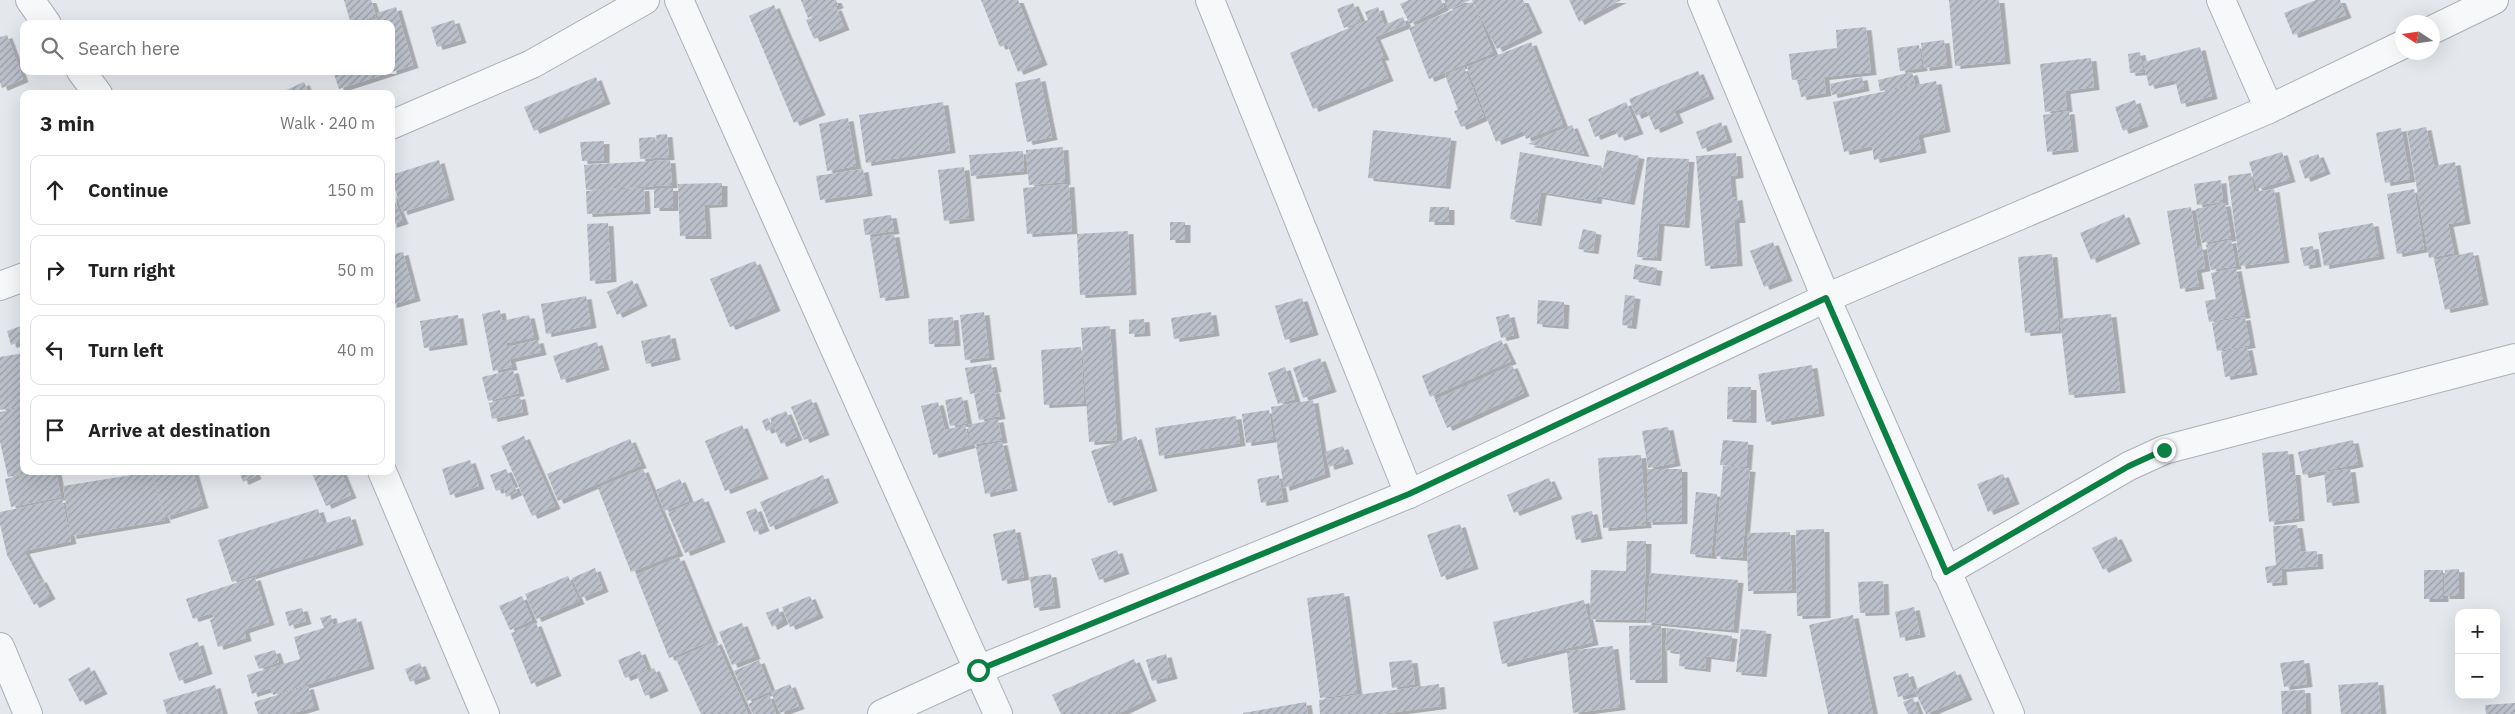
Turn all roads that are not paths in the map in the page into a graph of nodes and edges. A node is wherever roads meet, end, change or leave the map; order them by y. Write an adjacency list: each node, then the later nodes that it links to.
1 (30, 0): 8 (street)
2 (645, 0): 14 (street)
3 (679, 0): 23 (street)
4 (1210, 0): 20 (street)
5 (1702, 0): 17 (street)
6 (2221, 0): 13 (street)
7 (2494, 0): 9 (street)
8 (44, 20)
9 (2440, 26)
10 (2395, 47): 13 (street)
11 (85, 75): 12 (street)
12 (95, 90)
13 (2269, 109): 17 (street)
14 (395, 123)
15 (20, 278): 16 (street)
16 (0, 286)
17 (1826, 298): 20 (street); 21 (street)
18 (2515, 358): 21 (street)
19 (384, 475): 25 (street)
20 (1409, 494): 23 (street)
21 (1946, 572): 28 (street)
22 (0, 647): 24 (street)
23 (978, 670): 26 (street); 27 (street)
24 (28, 714)
25 (486, 714)
26 (882, 714)
27 (998, 714)
28 (2010, 714)

